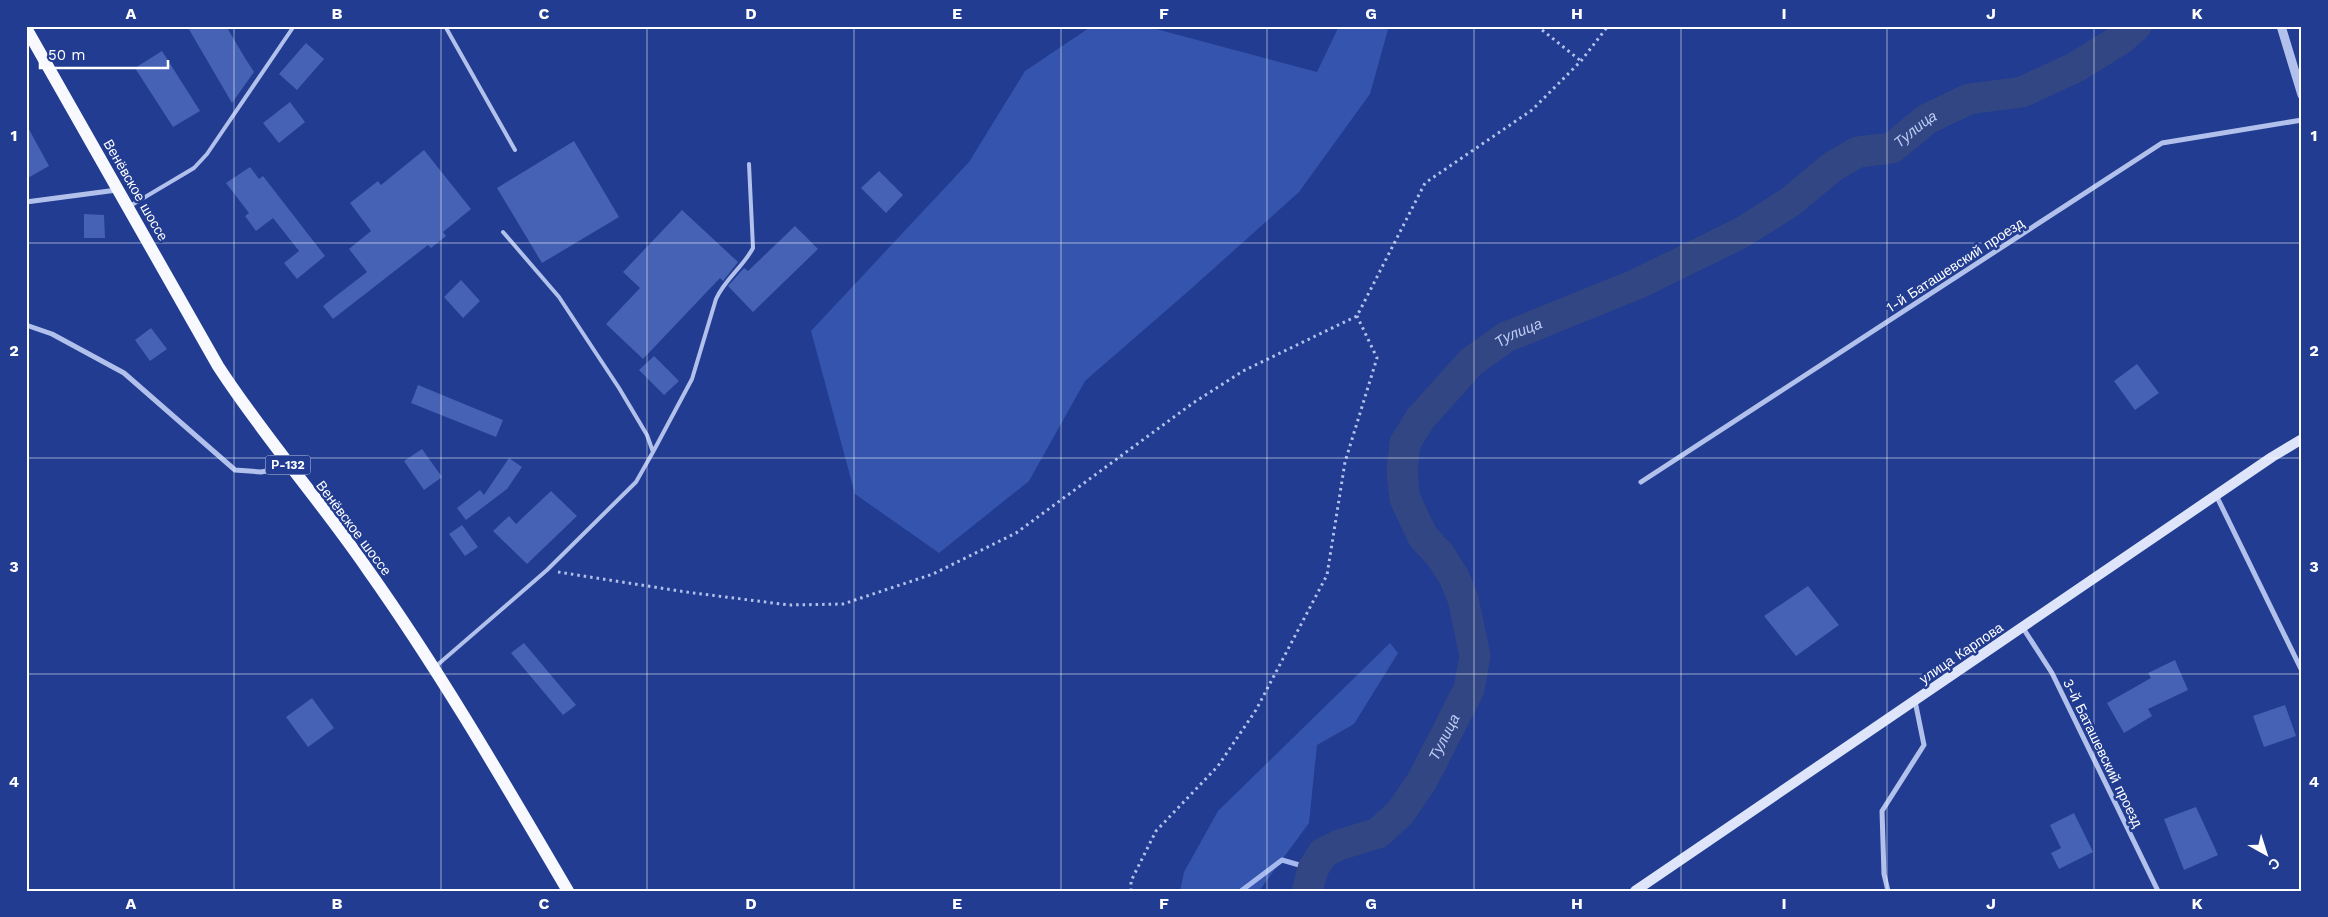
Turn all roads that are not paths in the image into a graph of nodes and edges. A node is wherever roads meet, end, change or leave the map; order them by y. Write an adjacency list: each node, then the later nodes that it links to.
1 (294, 26): 11 (lane)
2 (445, 26): 7 (lane)
3 (2281, 26): 5 (street)
4 (26, 28): 9 (main road, Венёвское шоссе / Р-132)
5 (2302, 95)
6 (2302, 120): 17 (street, 1-й Баташевский проезд)
7 (514, 150)
8 (749, 164): 15 (lane)
9 (118, 190): 10 (street); 11 (main road, Венёвское шоссе / Р-132)
10 (26, 202)
11 (128, 208): 16 (main road, Венёвское шоссе / Р-132)
12 (503, 232): 15 (lane)
13 (26, 326): 16 (street)
14 (2302, 439): 18 (main road, улица Карпова)
15 (653, 452): 20 (lane)
16 (289, 466): 20 (main road, Венёвское шоссе / Р-132)
17 (1641, 482)
18 (2216, 495): 19 (main road, улица Карпова); 21 (street)
19 (2023, 628): 22 (main road, улица Карпова); 26 (street, 3-й Баташевский проезд)
20 (434, 668): 23 (main road, Венёвское шоссе / Р-132)
21 (2302, 671)
22 (1914, 701): 24 (main road, улица Карпова); 25 (street)
23 (568, 891)
24 (1635, 891)
25 (1888, 891)
26 (2158, 891)

